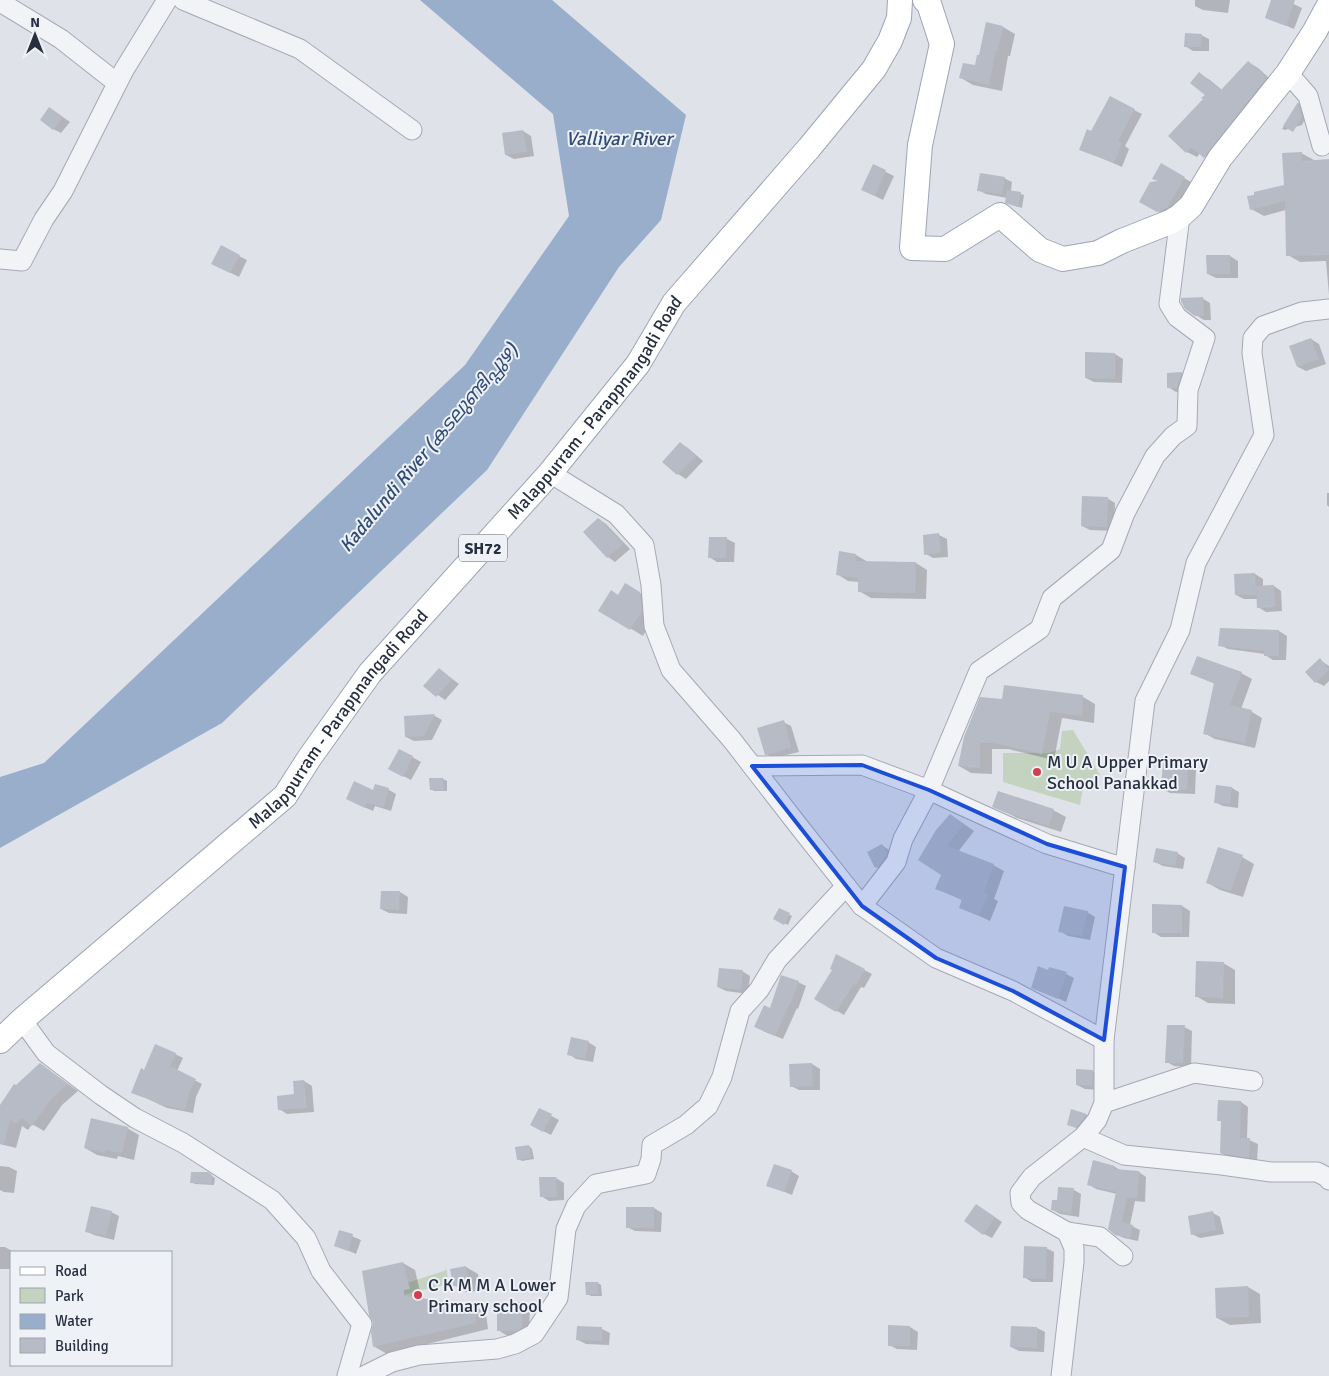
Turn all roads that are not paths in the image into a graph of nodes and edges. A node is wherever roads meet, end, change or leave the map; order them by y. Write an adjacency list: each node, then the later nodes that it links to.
1 (167, 0): 8 (street)
2 (183, 0): 9 (street)
3 (900, 0): 14 (main road, Malappurram - Parappnangadi Road / SH72)
4 (925, 0): 11 (main road)
5 (0, 2): 8 (street)
6 (1329, 5): 7 (main road)
7 (1288, 73): 10 (street); 11 (main road)
8 (117, 83): 12 (street)
9 (412, 130)
10 (1322, 146)
11 (1180, 216): 16 (street)
12 (0, 259)
13 (1329, 309): 17 (street)
14 (550, 472): 15 (street); 20 (main road, Malappurram - Parappnangadi Road / SH72)
15 (752, 766): 16 (street); 18 (street)
16 (929, 790): 17 (street); 19 (street)
17 (1125, 867): 21 (street)
18 (846, 886): 19 (street); 30 (street)
19 (862, 906): 21 (street)
20 (22, 1020): 22 (main road, Malappurram - Parappnangadi Road / SH72); 29 (street)
21 (1104, 1040): 24 (street)
22 (0, 1041)
23 (1253, 1081): 24 (street)
24 (1104, 1104): 25 (street)
25 (1083, 1137): 26 (street); 27 (street)
26 (1329, 1180)
27 (1067, 1232): 28 (street); 31 (street)
28 (1123, 1256)
29 (347, 1376)
30 (364, 1376)
31 (1061, 1376)

